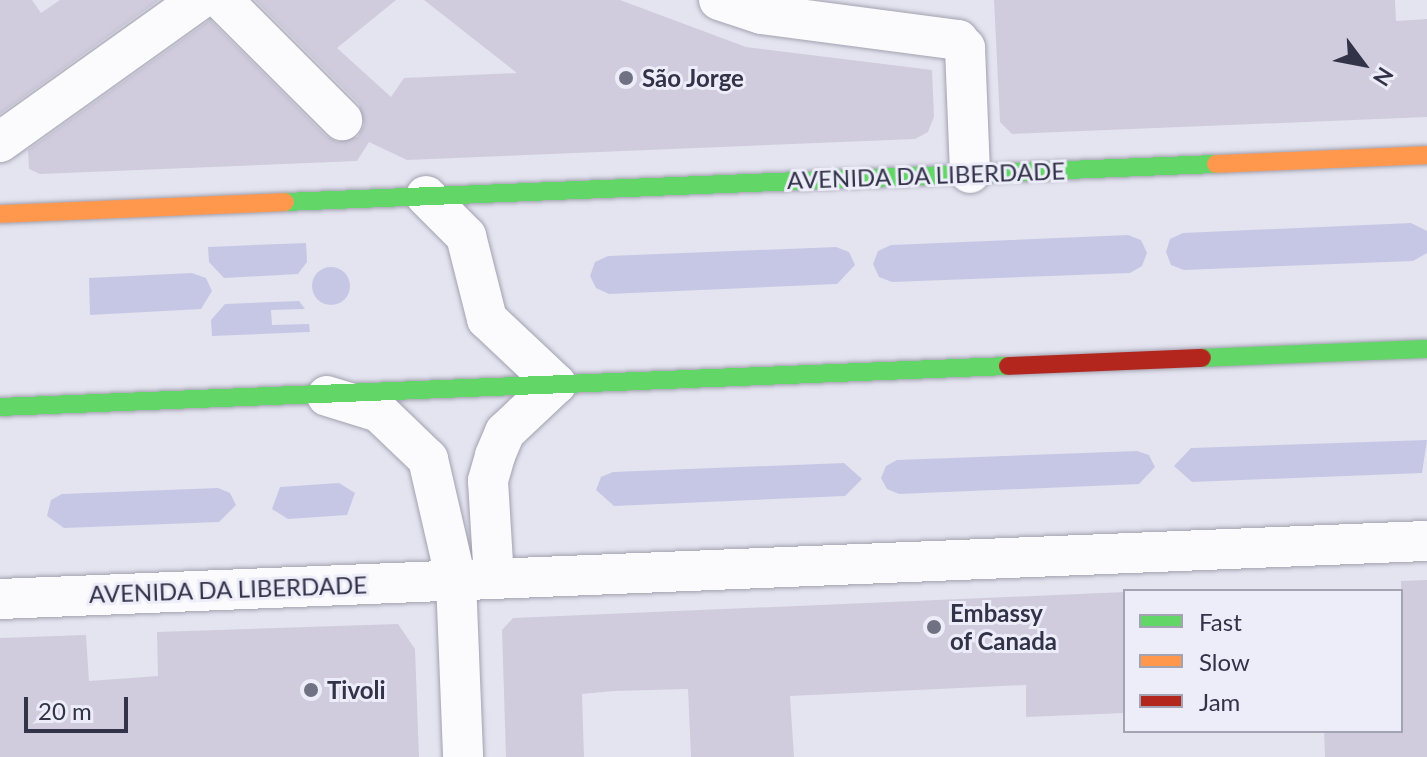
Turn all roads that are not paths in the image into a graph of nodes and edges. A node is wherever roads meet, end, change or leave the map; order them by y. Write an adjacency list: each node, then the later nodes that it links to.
1 (199, 0): 5 (street)
2 (222, 0): 4 (street)
3 (719, 0): 7 (street)
4 (342, 120)
5 (0, 142)
6 (1427, 155): 7 (street, AVENIDA DA LIBERDADE)
7 (970, 173): 8 (street, AVENIDA DA LIBERDADE)
8 (426, 196): 9 (street, AVENIDA DA LIBERDADE); 11 (street)
9 (0, 214)
10 (1427, 349): 11 (street)
11 (556, 384): 12 (street); 15 (street)
12 (322, 394): 13 (street); 15 (street)
13 (0, 407)
14 (1427, 541): 15 (street, AVENIDA DA LIBERDADE)
15 (475, 579): 16 (street, AVENIDA DA LIBERDADE); 17 (street)
16 (0, 599)
17 (463, 757)

